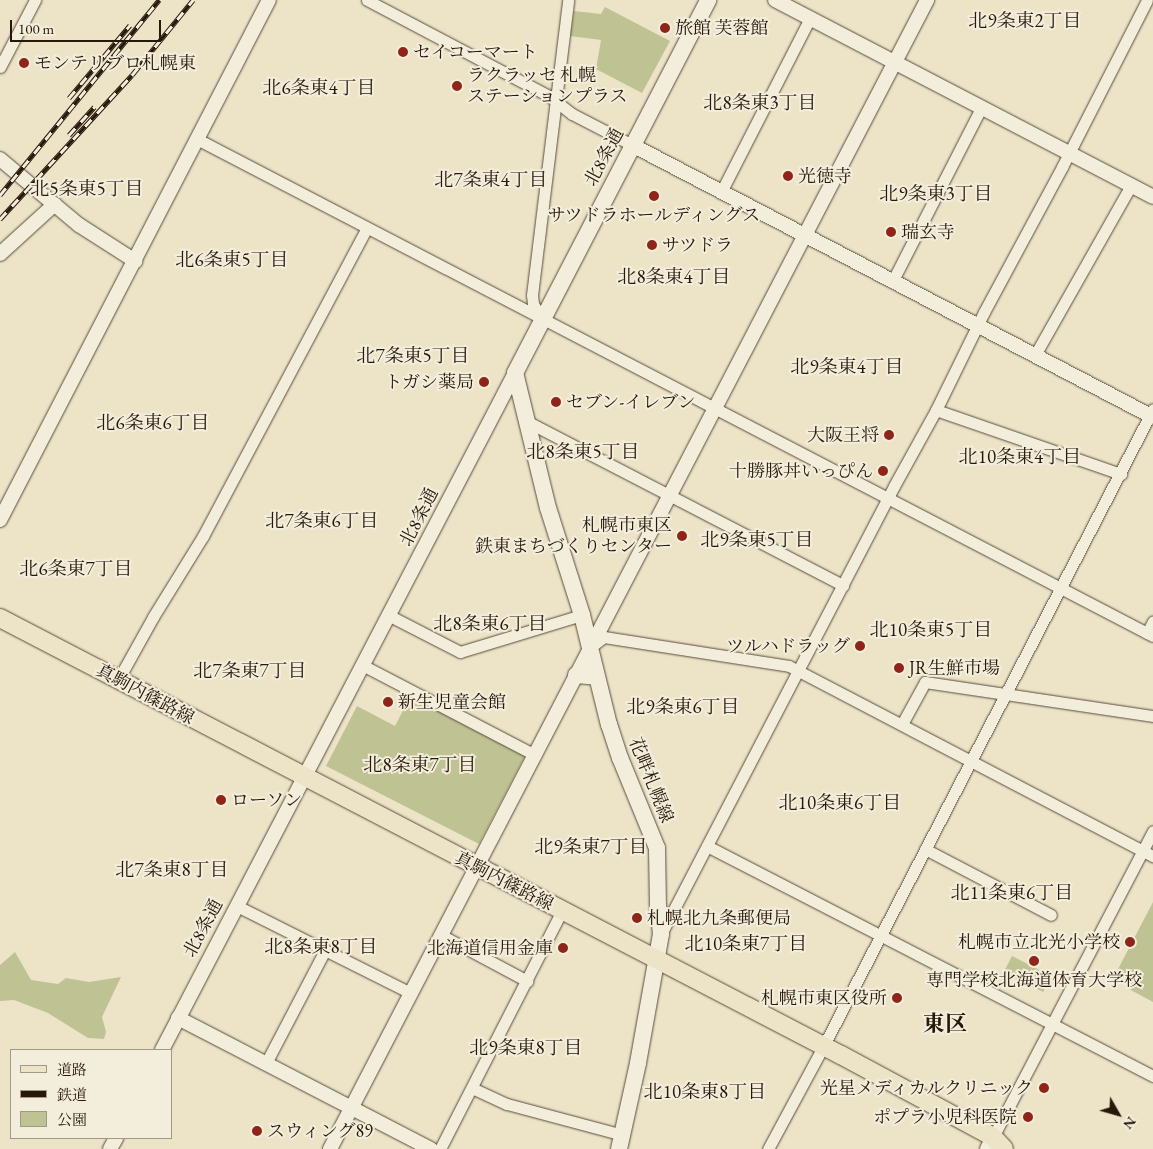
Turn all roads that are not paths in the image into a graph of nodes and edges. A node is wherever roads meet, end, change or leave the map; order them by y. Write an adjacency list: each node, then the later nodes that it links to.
1 (35, 0): 11 (street)
2 (269, 0): 14 (street)
3 (367, 0): 12 (street)
4 (568, 0): 12 (street)
5 (708, 0): 15 (main road, 北8条通)
6 (775, 0): 9 (street)
7 (928, 0): 10 (street)
8 (1147, 0): 16 (street)
9 (810, 18): 10 (street); 19 (street)
10 (895, 63): 13 (street); 23 (street)
11 (0, 67)
12 (556, 101): 15 (street); 27 (street)
13 (981, 108): 16 (street); 26 (street)
14 (197, 139): 22 (street); 25 (street)
15 (632, 146): 19 (street); 27 (main road, 北8条通)
16 (1069, 153): 18 (street); 28 (street)
17 (0, 159): 21 (street)
18 (1131, 185): 20 (street); 29 (street)
19 (721, 192): 23 (street)
20 (1153, 197)
21 (55, 204): 24 (street); 25 (street)
22 (367, 228): 27 (street); 51 (street)
23 (805, 236): 26 (street); 31 (street)
24 (0, 254)
25 (135, 261): 38 (street)
26 (892, 282): 28 (street)
27 (542, 319): 30 (main road, 北8条通); 31 (street)
28 (978, 327): 29 (street); 32 (street)
29 (1035, 356): 33 (street)
30 (515, 373): 34 (main road, 花畔札幌線); 42 (street, 北8条通)
31 (715, 409): 36 (street); 37 (street)
32 (936, 410): 35 (street); 37 (street)
33 (1152, 414): 35 (street)
34 (528, 422): 36 (street); 41 (main road, 花畔札幌線)
35 (1121, 474): 40 (street)
36 (670, 495): 39 (street); 46 (street)
37 (888, 500): 39 (street); 40 (street)
38 (0, 520)
39 (843, 585): 48 (street)
40 (1061, 589): 45 (street); 52 (street)
41 (582, 615): 42 (street); 46 (main road, 花畔札幌線)
42 (390, 616): 47 (street, 北8条通)
43 (0, 618): 51 (main road, 真駒内篠路線)
44 (1153, 622): 45 (street)
45 (1150, 634)
46 (590, 647): 48 (street); 49 (street); 50 (main road, 花畔札幌線)
47 (364, 666): 55 (street); 57 (street, 北8条通)
48 (798, 671): 54 (street); 59 (street)
49 (576, 675): 50 (main road); 55 (street)
50 (597, 677): 66 (main road, 花畔札幌線)
51 (118, 680): 57 (main road, 真駒内篠路線)
52 (1005, 694): 53 (street); 54 (street); 56 (street)
53 (1153, 716)
54 (902, 724): 56 (street)
55 (535, 755): 62 (street)
56 (970, 761): 60 (street); 61 (street)
57 (304, 777): 62 (main road, 真駒内篠路線); 63 (street, 北8条通)
58 (1153, 831): 61 (street)
59 (708, 846): 66 (street); 67 (street)
60 (925, 849): 65 (street); 67 (street)
61 (1148, 853): 74 (street)
62 (476, 867): 64 (main road, 真駒内篠路線); 68 (street)
63 (237, 906): 69 (street); 73 (street, 北8条通)
64 (562, 911): 70 (main road, 真駒内篠路線); 71 (street)
65 (1051, 915)
66 (661, 934): 70 (main road, 花畔札幌線)
67 (880, 934): 74 (street); 75 (street)
68 (441, 936): 71 (street); 72 (street)
69 (325, 950): 72 (street); 77 (street)
70 (656, 959): 75 (main road, 真駒内篠路線); 81 (main road, 花畔札幌線)
71 (528, 981): 79 (street)
72 (411, 993): 80 (street)
73 (178, 1018): 76 (street, 北8条通); 77 (street)
74 (1052, 1024): 78 (street); 82 (street)
75 (823, 1048): 82 (main road, 真駒内篠路線); 86 (street)
76 (162, 1049)
77 (266, 1063): 80 (street)
78 (1153, 1076)
79 (472, 1088): 81 (street); 85 (street)
80 (351, 1108): 83 (street); 84 (street)
81 (621, 1142)
82 (995, 1145)
83 (330, 1149)
84 (432, 1149)
85 (440, 1149)
86 (768, 1149)

